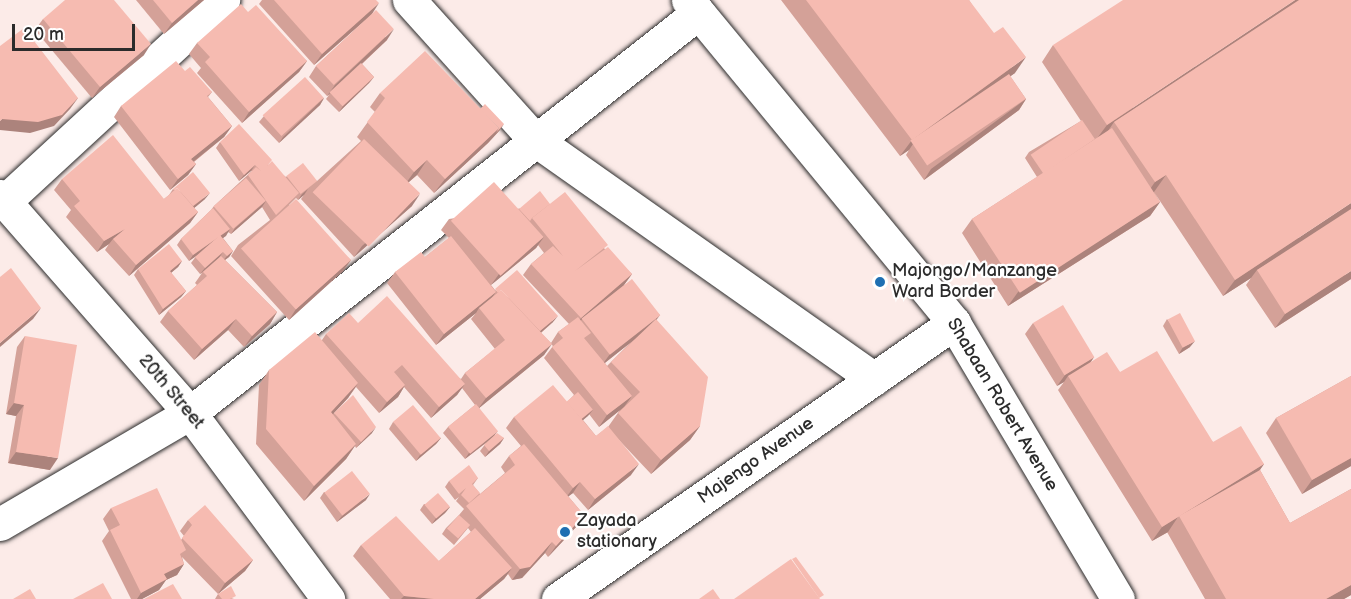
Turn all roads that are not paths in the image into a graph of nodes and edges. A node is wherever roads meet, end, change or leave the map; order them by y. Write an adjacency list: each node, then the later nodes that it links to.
1 (223, 0): 5 (street)
2 (409, 0): 4 (street)
3 (693, 7): 4 (street); 6 (street, Shabaan Robert Avenue)
4 (534, 139): 7 (street); 8 (street)
5 (2, 199): 8 (street, 20th Street)
6 (954, 323): 7 (street, Majengo Avenue); 12 (street, Shabaan Robert Avenue)
7 (874, 379): 11 (street, Majengo Avenue)
8 (190, 413): 9 (street); 10 (street, 20th Street)
9 (0, 524)
10 (328, 599)
11 (558, 599)
12 (1118, 599)

